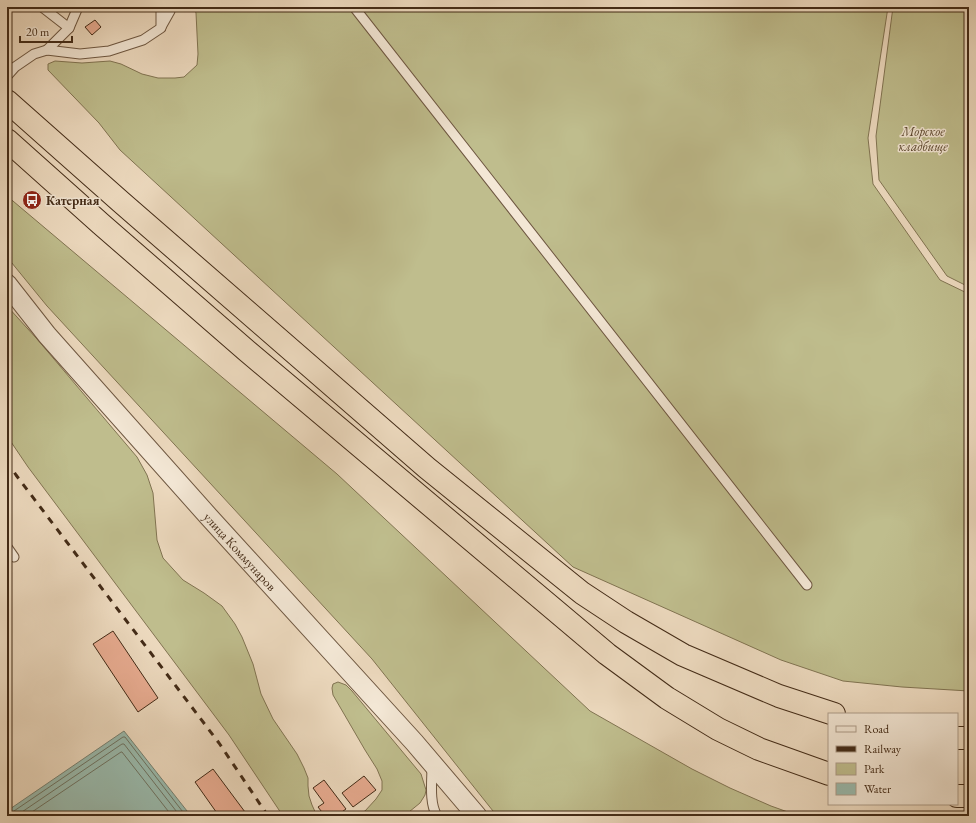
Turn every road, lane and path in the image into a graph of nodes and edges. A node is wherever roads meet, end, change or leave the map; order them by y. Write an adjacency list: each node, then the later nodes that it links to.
1 (42, 7): 6 (lane)
2 (78, 7): 6 (lane)
3 (160, 7): 7 (lane)
4 (170, 7): 7 (lane)
5 (354, 7): 15 (lane)
6 (69, 28): 8 (lane)
7 (160, 28): 8 (lane)
8 (47, 50): 9 (lane)
9 (7, 76)
10 (7, 101): 16 (highway)
11 (7, 140): 20 (highway)
12 (7, 284): 19 (street, улица Коммунаров)
13 (7, 547): 14 (lane)
14 (14, 558)
15 (807, 585)
16 (831, 713)
17 (958, 738): 18 (highway)
18 (969, 738)
19 (432, 764): 23 (lane); 24 (street, улица Коммунаров)
20 (828, 773)
21 (958, 796): 22 (highway)
22 (969, 796)
23 (437, 816)
24 (477, 816)

